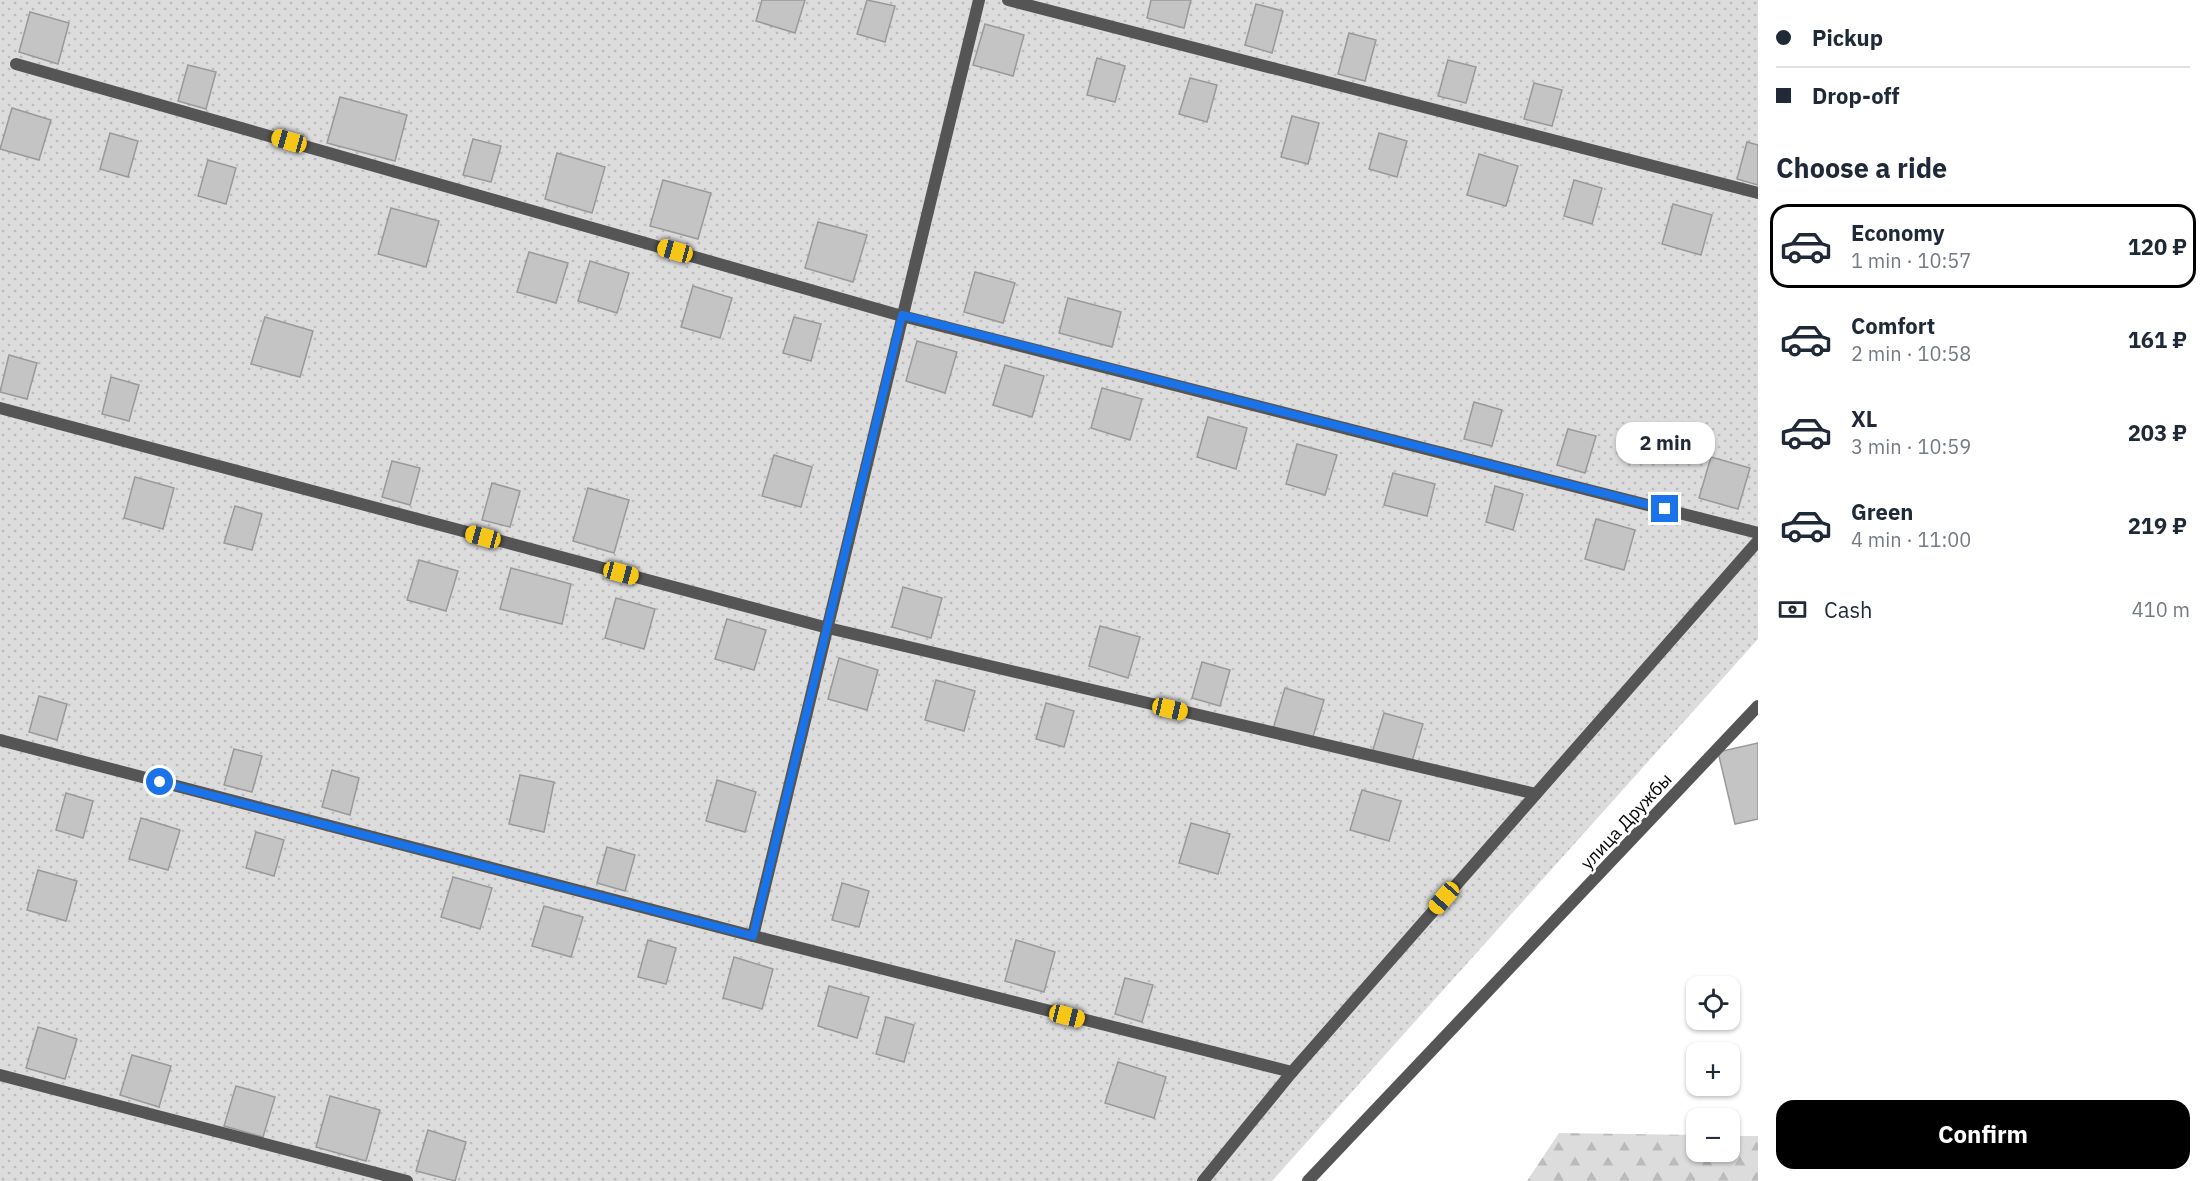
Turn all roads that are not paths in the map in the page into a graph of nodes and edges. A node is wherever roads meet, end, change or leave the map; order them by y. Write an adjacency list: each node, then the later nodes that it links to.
1 (979, 0): 5 (street)
2 (1008, 0): 4 (street)
3 (16, 63): 5 (street)
4 (1758, 193)
5 (902, 315): 7 (street); 9 (street)
6 (0, 408): 9 (street)
7 (1758, 533)
8 (1758, 541): 12 (street)
9 (828, 628): 12 (street); 13 (street)
10 (1758, 706): 18 (street, улица Дружбы)
11 (0, 740): 13 (street)
12 (1536, 794): 14 (street)
13 (753, 936): 14 (street)
14 (1292, 1072): 17 (street)
15 (0, 1075): 16 (street)
16 (407, 1181)
17 (1203, 1181)
18 (1308, 1181)

